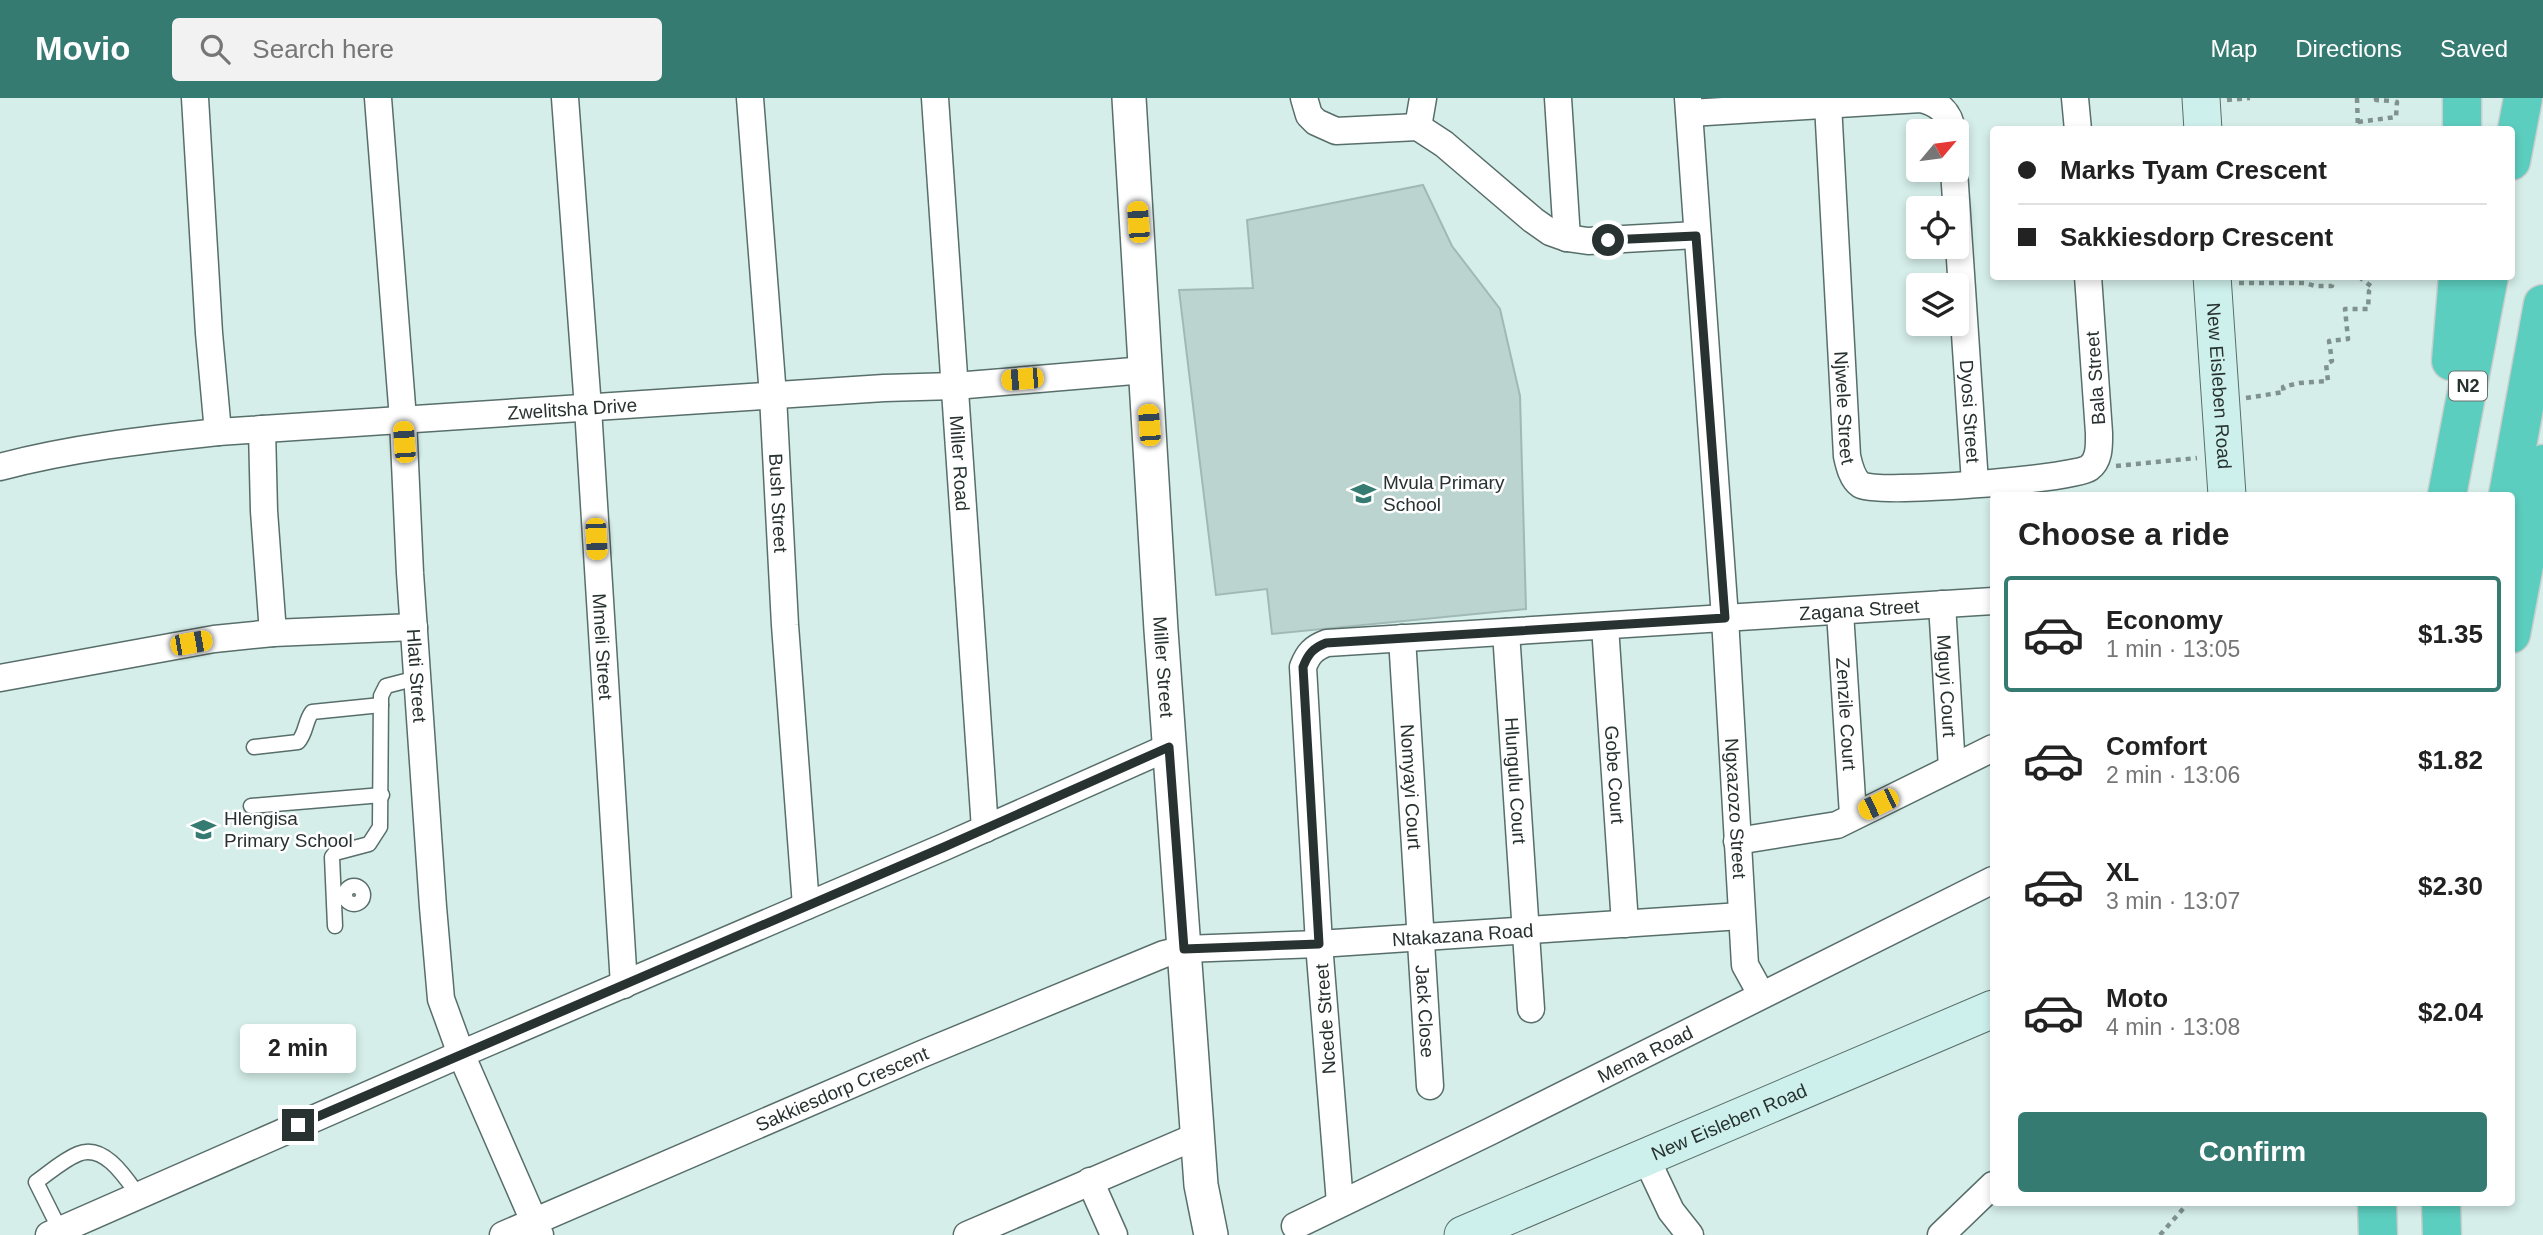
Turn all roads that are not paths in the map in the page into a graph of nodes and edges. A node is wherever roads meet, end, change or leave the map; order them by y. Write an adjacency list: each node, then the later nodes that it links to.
1 (195, 98): 34 (street)
2 (378, 98): 32 (street, Hlati Street)
3 (565, 98): 31 (street, Mmeli Street)
4 (750, 98): 30 (street, Bush Street)
5 (935, 98): 29 (street, Miller Road)
6 (1129, 98): 28 (street, Miller Street)
7 (1304, 98): 18 (street)
8 (1423, 98): 18 (street)
9 (1558, 98): 22 (street)
10 (2076, 98): 16 (street)
11 (2462, 98): 17 (highway)
12 (2523, 98): 19 (highway)
13 (1828, 104): 14 (street); 15 (street); 38 (street, Njwele Street)
14 (1689, 106): 21 (street, Ngxazozo Street)
15 (1949, 119)
16 (2078, 126)
17 (2462, 126)
18 (1418, 127): 22 (street)
19 (2515, 139)
20 (1955, 182): 38 (street, Dyosi Street)
21 (1696, 236): 22 (street); 47 (street, Ngxazozo Street)
22 (1567, 238)
23 (2088, 280): 37 (street, Bala Street)
24 (2223, 280): 39 (main road, New Eisleben Road)
25 (2458, 280): 40 (highway)
26 (2488, 280): 41 (highway, N2)
27 (2543, 304): 42 (highway)
28 (1145, 370): 29 (street, Zwelitsha Drive); 58 (street, Miller Street)
29 (955, 386): 30 (street, Zwelitsha Drive); 64 (street, Miller Road)
30 (773, 396): 31 (street, Zwelitsha Drive); 69 (street, Bush Street)
31 (587, 408): 32 (street, Zwelitsha Drive); 77 (street, Mmeli Street)
32 (402, 419): 33 (street, Zwelitsha Drive); 49 (street, Hlati Street)
33 (262, 429): 34 (street, Zwelitsha Drive); 51 (street)
34 (218, 432): 36 (street, Zwelitsha Drive)
35 (2543, 464): 46 (highway)
36 (0, 467)
37 (2089, 467): 38 (street, Njwele Street)
38 (1975, 483)
39 (2227, 492)
40 (2439, 492)
41 (2448, 492)
42 (2509, 492)
43 (1990, 601): 44 (street, Zagana Street)
44 (1942, 604): 45 (street, Zagana Street); 60 (street, Mguyi Court)
45 (1840, 612): 47 (street, Zagana Street); 63 (street, Zenzile Court)
46 (2515, 613)
47 (1725, 618): 48 (street, Zagana Street); 65 (street, Ngxazozo Street)
48 (1605, 626): 50 (street, Zagana Street); 71 (street, Gobe Court)
49 (414, 627): 51 (street); 55 (street, Hlati Street)
50 (1506, 632): 52 (street, Zagana Street); 73 (street, Hlungulu Court)
51 (273, 633): 54 (street)
52 (1402, 638): 53 (street, Zagana Street); 74 (street, Nomyayi Court)
53 (1303, 667): 75 (street, Ncede Street)
54 (0, 678)
55 (417, 678): 56 (lane); 81 (street, Hlati Street)
56 (381, 705): 57 (lane); 61 (lane)
57 (254, 747)
58 (1169, 747): 64 (street); 76 (street, Miller Street)
59 (1990, 749): 60 (street)
60 (1952, 768): 63 (street)
61 (382, 795): 62 (lane); 67 (lane)
62 (251, 806)
63 (1853, 816): 65 (street)
64 (985, 829): 69 (street)
65 (1737, 841): 70 (street, Ngxazozo Street)
66 (1990, 881): 78 (street, Mema Road)
67 (339, 895): 68 (lane); 72 (lane)
68 (367, 895)
69 (806, 906): 77 (street)
70 (1741, 916): 71 (street, Ntakazana Road); 78 (street, Ngxazozo Street)
71 (1625, 924): 73 (street, Ntakazana Road)
72 (335, 926)
73 (1526, 930): 74 (street, Ntakazana Road); 79 (street, Hlungulu Court)
74 (1422, 936): 75 (street, Ntakazana Road); 82 (street, Jack Close)
75 (1319, 944): 76 (street, Ntakazana Road); 88 (street, Ncede Street)
76 (1184, 949): 83 (street, Miller Street); 92 (street, Sakkiesdorp Crescent)
77 (624, 985): 81 (street)
78 (1761, 994): 88 (street, Mema Road)
79 (1531, 1009)
80 (1990, 1010): 84 (main road, New Eisleben Road)
81 (461, 1054): 87 (street); 92 (street, Hlati Street)
82 (1430, 1086)
83 (1197, 1136): 85 (street); 97 (street, Miller Street)
84 (1646, 1158): 98 (main road, New Eisleben Road); 99 (street)
85 (1090, 1181): 95 (street); 96 (street)
86 (1990, 1188): 100 (street)
87 (138, 1195): 93 (street); 93 (lane)
88 (1340, 1203): 91 (street, Mema Road)
89 (2377, 1206): 101 (highway)
90 (2441, 1206): 102 (highway)
91 (1295, 1226)
92 (537, 1228): 94 (street, Sakkiesdorp Crescent)
93 (54, 1233)
94 (503, 1235)
95 (967, 1235)
96 (1114, 1235)
97 (1211, 1235)
98 (1462, 1235)
99 (1690, 1235)
100 (1941, 1235)
101 (2378, 1235)
102 (2442, 1235)

